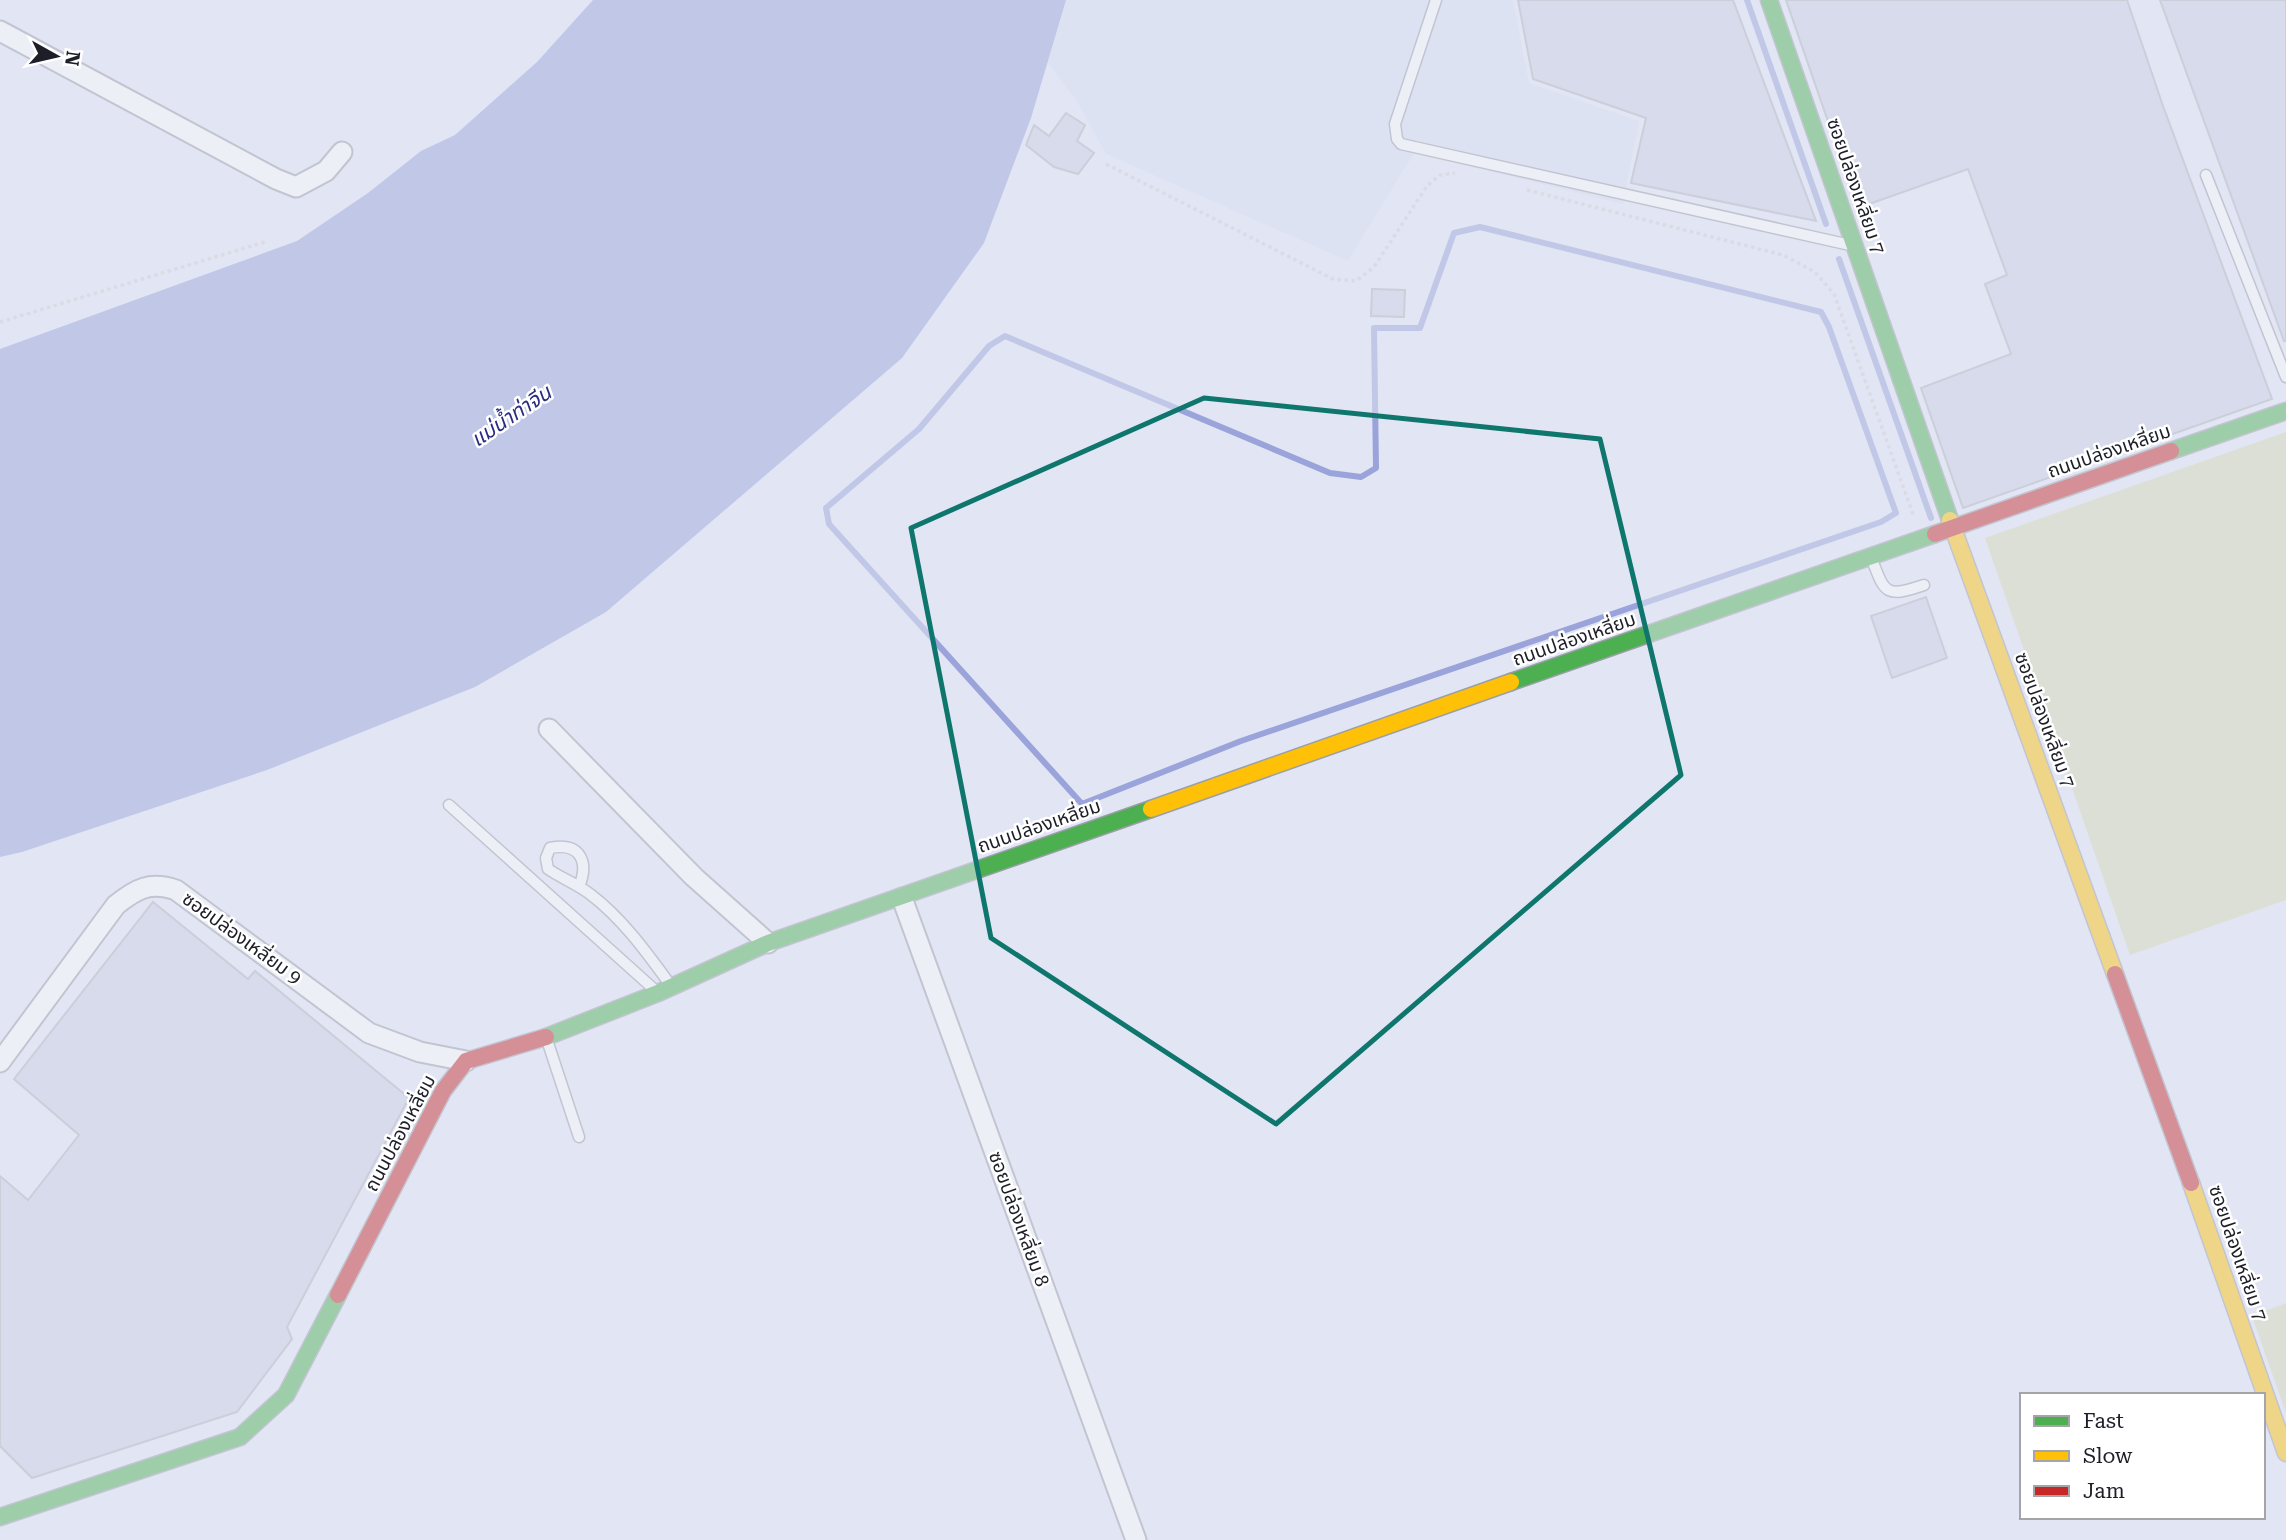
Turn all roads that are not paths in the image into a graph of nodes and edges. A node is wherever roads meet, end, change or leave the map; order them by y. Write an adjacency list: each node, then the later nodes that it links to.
1 (1436, 0): 6 (lane)
2 (1769, 0): 6 (street, ซอยปล่องเหลี่ยม 7)
3 (0, 31): 4 (street)
4 (342, 152)
5 (2206, 175): 7 (lane)
6 (1854, 246): 9 (street, ซอยปล่องเหลี่ยม 7)
7 (2286, 377)
8 (2286, 411): 9 (street, ถนนปล่องเหลี่ยม)
9 (1953, 528): 10 (street, ถนนปล่องเหลี่ยม); 23 (street, ซอยปล่องเหลี่ยม 7)
10 (1871, 557): 11 (lane); 15 (street, ถนนปล่องเหลี่ยม)
11 (1924, 585)
12 (549, 729): 16 (street)
13 (449, 805): 17 (lane)
14 (579, 887): 14 (lane); 17 (lane)
15 (902, 898): 16 (street, ถนนปล่องเหลี่ยม); 26 (street, ซอยปล่องเหลี่ยม 8)
16 (768, 943): 17 (street, ถนนปล่องเหลี่ยม)
17 (665, 990): 18 (street, ถนนปล่องเหลี่ยม)
18 (546, 1037): 19 (street, ถนนปล่องเหลี่ยม); 21 (lane)
19 (466, 1061): 20 (street, ซอยปล่องเหลี่ยม 9); 25 (street, ถนนปล่องเหลี่ยม)
20 (0, 1062)
21 (579, 1137)
22 (2265, 1393): 24 (street, ซอยปล่องเหลี่ยม 7)
23 (2265, 1393)
24 (2286, 1453)
25 (0, 1517)
26 (1136, 1540)

